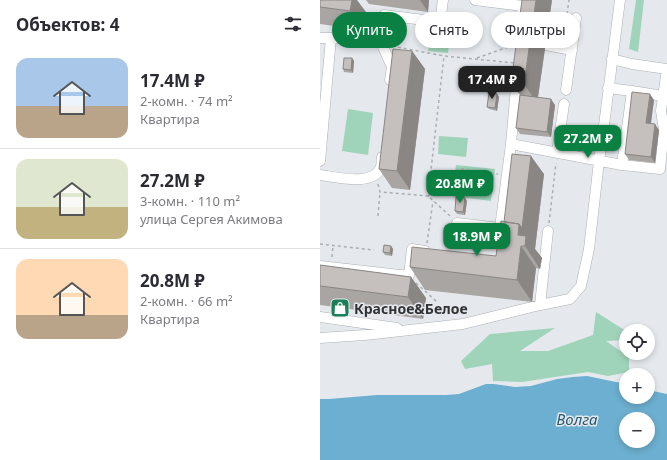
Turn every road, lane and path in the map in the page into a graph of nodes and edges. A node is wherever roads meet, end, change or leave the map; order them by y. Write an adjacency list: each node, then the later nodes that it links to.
1 (443, 0): 5 (street)
2 (474, 0): 4 (street)
3 (620, 0): 15 (street)
4 (523, 12)
5 (407, 18)
6 (320, 38): 7 (street)
7 (331, 38): 27 (street)
8 (384, 48): 19 (street)
9 (402, 48): 13 (path)
10 (506, 48): 14 (path)
11 (562, 48): 12 (street)
12 (572, 50): 20 (street)
13 (444, 56): 14 (path); 34 (path)
14 (476, 59): 16 (path)
15 (612, 59): 17 (street); 18 (street)
16 (518, 63): 25 (street)
17 (667, 69): 22 (street)
18 (608, 88): 21 (street); 28 (street)
19 (389, 90)
20 (566, 90)
21 (632, 91): 22 (street); 29 (street)
22 (663, 96): 29 (street)
23 (564, 104): 26 (street)
24 (383, 144): 31 (street)
25 (511, 144): 26 (street); 32 (street)
26 (557, 153): 28 (street); 38 (path)
27 (320, 161)
28 (599, 161): 29 (street); 47 (street)
29 (622, 165)
30 (320, 175): 31 (street)
31 (375, 175): 33 (path)
32 (507, 176): 34 (path); 37 (street)
33 (380, 192): 34 (path); 36 (path)
34 (428, 196): 35 (path)
35 (433, 201): 37 (path); 42 (path)
36 (378, 216)
37 (457, 223)
38 (548, 231): 47 (street)
39 (320, 244): 40 (path)
40 (333, 246): 41 (path); 44 (path)
41 (374, 250)
42 (430, 251): 45 (street)
43 (320, 266): 44 (street)
44 (330, 267): 45 (street)
45 (409, 276): 46 (path)
46 (436, 302)
47 (540, 305): 49 (street)
48 (320, 318): 49 (street)
49 (413, 330): 50 (street)
50 (320, 338)

